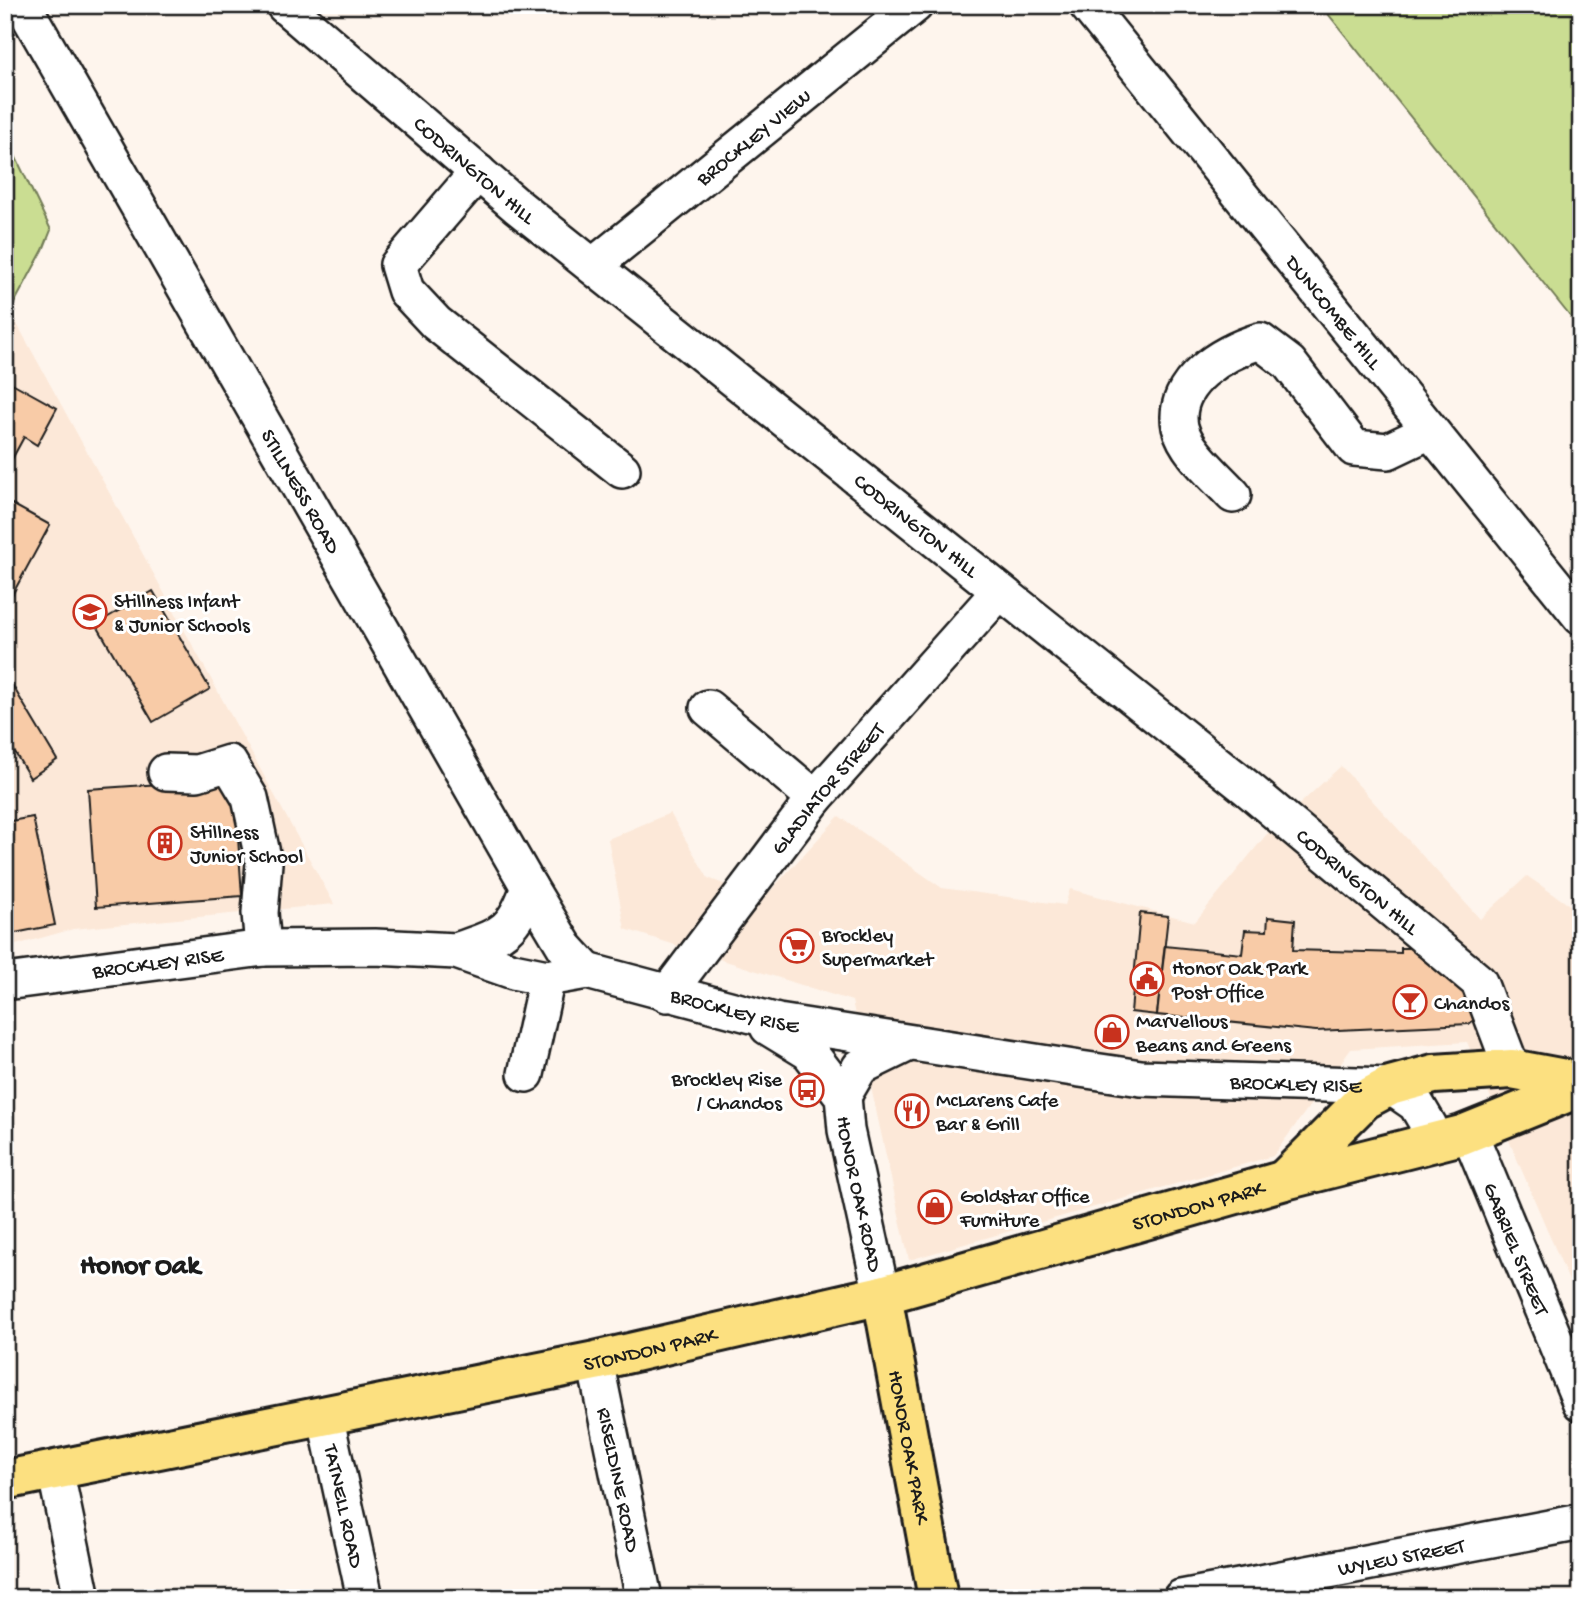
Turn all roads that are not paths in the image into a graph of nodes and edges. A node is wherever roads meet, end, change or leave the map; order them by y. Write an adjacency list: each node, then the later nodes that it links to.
1 (23, 5): 15 (street, STILLNESS ROAD)
2 (915, 5): 6 (street, BROCKLEY VIEW)
3 (1087, 5): 7 (street, DUNCOMBE HILL)
4 (297, 10): 5 (street, CODRINGTON HILL)
5 (478, 172): 6 (street, CODRINGTON HILL); 8 (street)
6 (593, 266): 10 (street, CODRINGTON HILL)
7 (1430, 431): 9 (street); 11 (street, DUNCOMBE HILL)
8 (622, 470)
9 (1233, 495)
10 (998, 593): 14 (street, GLADIATOR STREET); 24 (street, CODRINGTON HILL)
11 (1581, 617)
12 (708, 708): 14 (street)
13 (166, 772): 16 (street)
14 (815, 798): 21 (street, GLADIATOR STREET)
15 (529, 887): 17 (street); 18 (street, STILLNESS ROAD)
16 (263, 948): 17 (street, BROCKLEY RISE); 20 (street, BROCKLEY RISE)
17 (456, 951): 19 (street, BROCKLEY RISE)
18 (587, 971): 19 (street, BROCKLEY RISE); 21 (street, BROCKLEY RISE)
19 (547, 978): 25 (street)
20 (5, 982)
21 (667, 994): 22 (street, BROCKLEY RISE)
22 (744, 1012): 23 (street, BROCKLEY RISE); 28 (street, HONOR OAK ROAD)
23 (906, 1044): 27 (street, BROCKLEY RISE); 28 (street)
24 (1512, 1069): 26 (main road, STONDON PARK); 27 (main road, STONDON PARK)
25 (526, 1074)
26 (1581, 1085): 30 (main road, STONDON PARK)
27 (1390, 1086): 29 (main road, STONDON PARK); 31 (street, BROCKLEY RISE)
28 (843, 1096): 34 (street, HONOR OAK ROAD)
29 (1345, 1121): 32 (main road); 33 (main road, STONDON PARK)
30 (1469, 1132): 31 (main road, STONDON PARK); 36 (street, GABRIEL STREET)
31 (1421, 1147): 32 (main road, STONDON PARK)
32 (1374, 1158): 33 (main road, STONDON PARK)
33 (1285, 1180): 34 (main road, STONDON PARK)
34 (882, 1296): 35 (main road, STONDON PARK); 44 (main road, HONOR OAK PARK)
35 (595, 1361): 37 (main road, STONDON PARK); 43 (street, RISELDINE ROAD)
36 (1581, 1403)
37 (325, 1415): 38 (main road, STONDON PARK); 42 (street, TATNELL ROAD)
38 (55, 1469): 39 (main road, STONDON PARK); 41 (street)
39 (5, 1480)
40 (1581, 1522): 45 (street, WYLEU STREET)
41 (82, 1598)
42 (365, 1598)
43 (644, 1598)
44 (938, 1598)
45 (1181, 1598)

